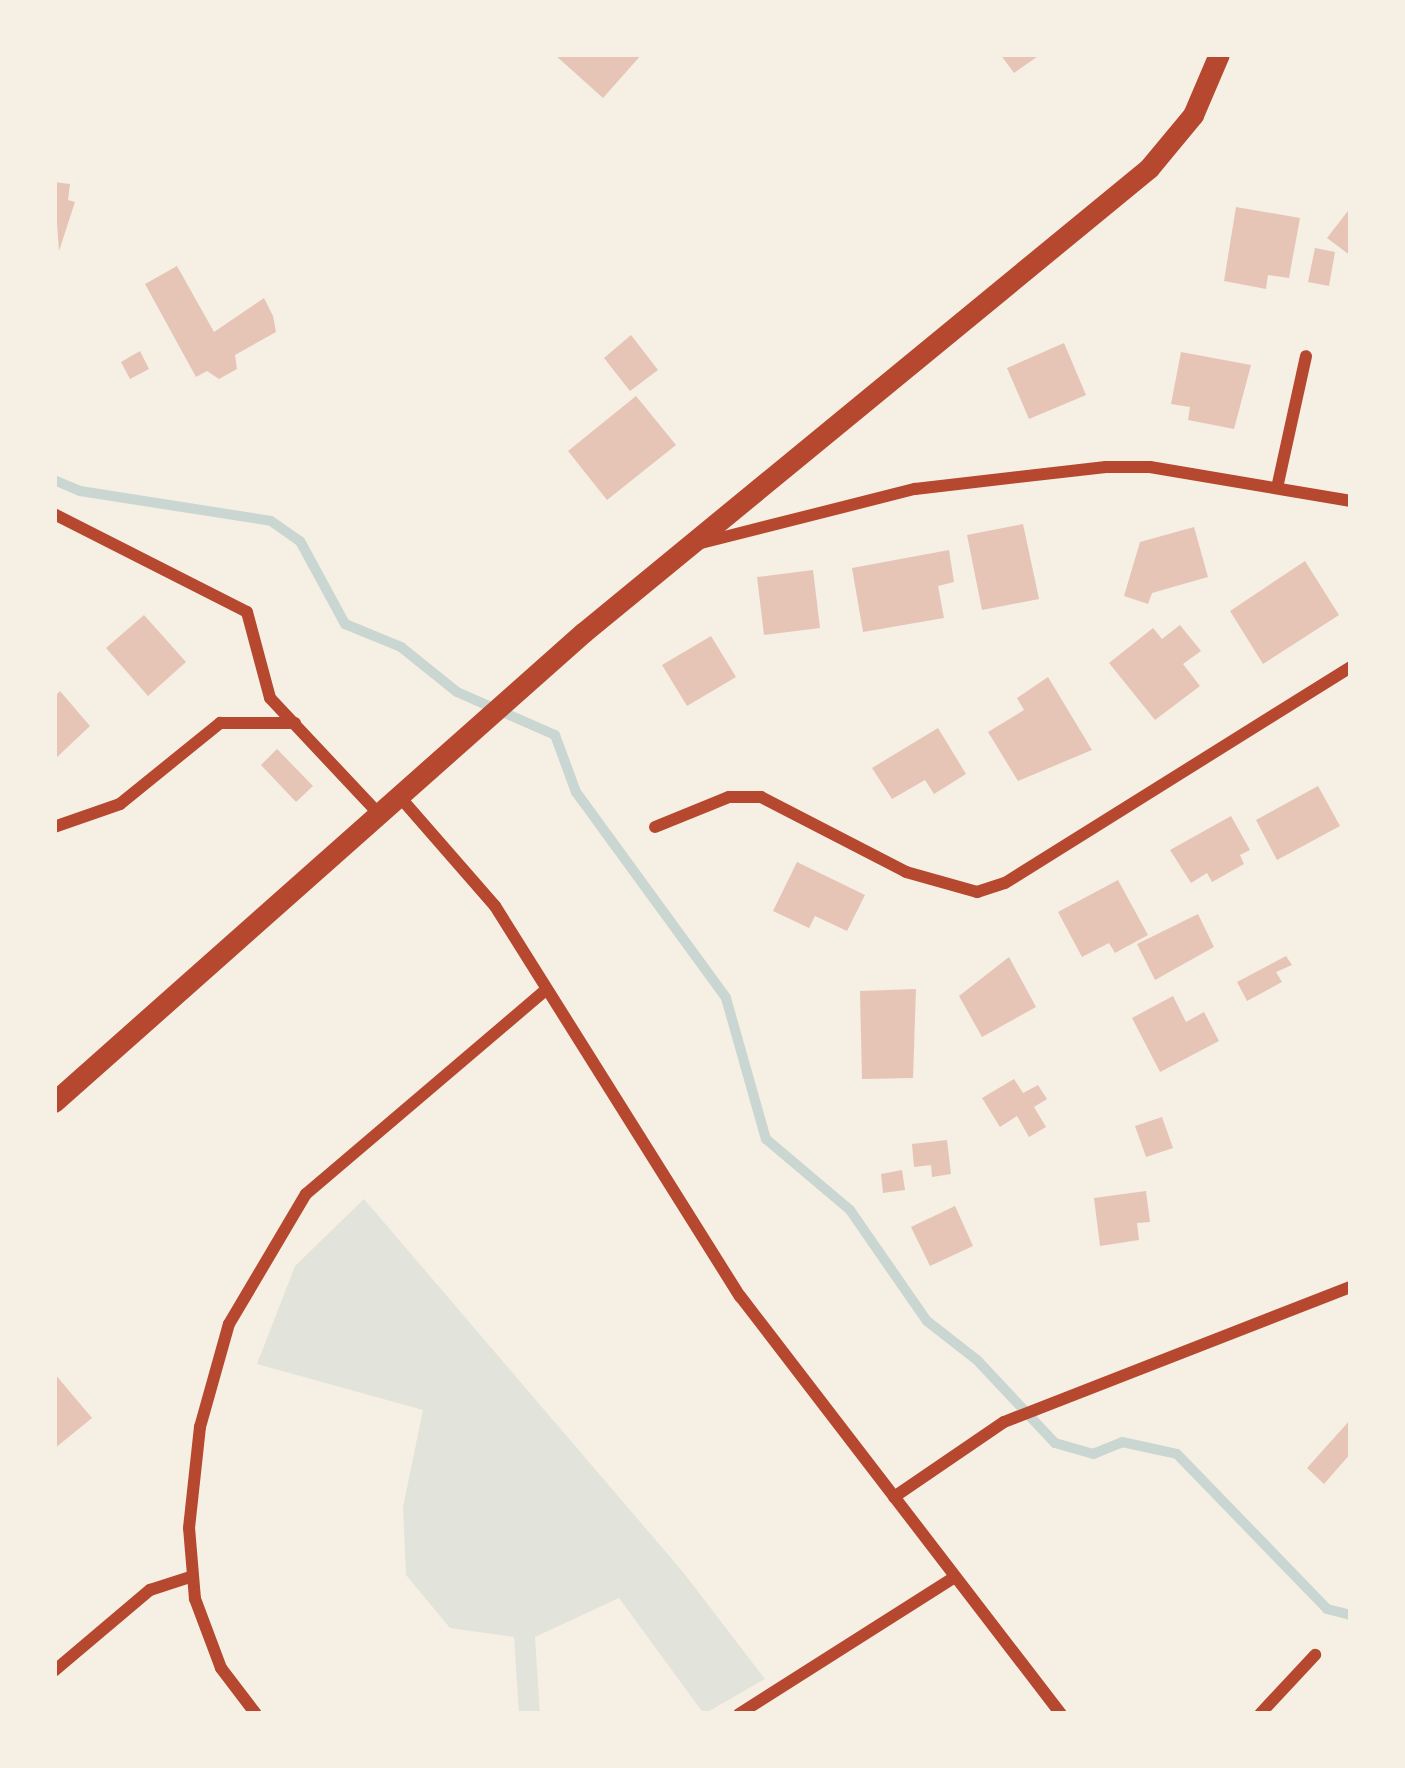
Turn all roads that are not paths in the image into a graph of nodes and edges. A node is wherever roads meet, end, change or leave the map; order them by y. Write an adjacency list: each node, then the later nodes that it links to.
1 (1220, 54): 6 (street)
2 (1306, 356): 3 (street)
3 (1277, 488): 4 (street); 6 (street)
4 (1351, 501)
5 (54, 514): 8 (street)
6 (693, 545): 9 (street)
7 (1351, 667): 12 (street)
8 (296, 723): 10 (street); 11 (street)
9 (399, 796): 10 (street); 13 (street)
10 (380, 814): 14 (street)
11 (54, 827)
12 (655, 827)
13 (547, 989): 16 (street); 17 (street)
14 (54, 1102)
15 (1351, 1287): 16 (street)
16 (894, 1497): 18 (street)
17 (193, 1576): 20 (street); 21 (street)
18 (953, 1579): 22 (street); 23 (street)
19 (1316, 1655): 24 (street)
20 (54, 1671)
21 (256, 1714)
22 (740, 1714)
23 (1061, 1714)
24 (1260, 1714)

